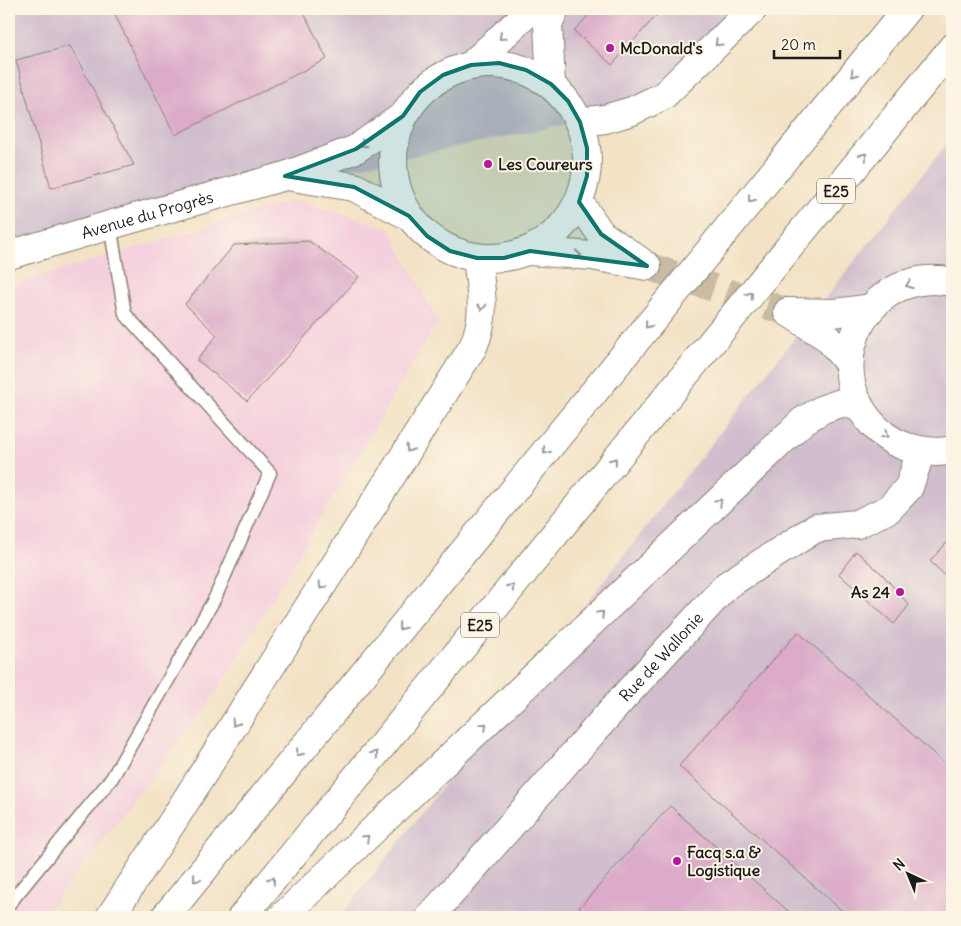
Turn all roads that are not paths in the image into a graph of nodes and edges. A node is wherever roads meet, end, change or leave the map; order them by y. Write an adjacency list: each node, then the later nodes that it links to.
1 (532, 9): 6 (main road, one-way to 6)
2 (555, 9): 7 (main road)
3 (752, 9): 9 (main road, one-way to 9)
4 (907, 9): 25 (main road, one-way to 25)
5 (952, 48): 26 (main road, E25, one-way to 5)
6 (471, 65): 7 (main road); 8 (main road)
7 (551, 84): 9 (main road)
8 (403, 116): 10 (main road, Avenue du Progrès, one-way to 10); 12 (main road)
9 (580, 122): 11 (main road)
10 (285, 176): 12 (main road, Avenue du Progrès); 13 (main road, Avenue du Progrès)
11 (579, 202): 14 (main road); 14 (main road, one-way to 11)
12 (409, 216): 16 (main road)
13 (110, 225): 15 (main road, Avenue du Progrès); 23 (lane)
14 (530, 251): 16 (main road)
15 (9, 255)
16 (476, 258): 24 (main road, one-way to 24)
17 (952, 282): 18 (main road, one-way to 18)
18 (871, 308): 19 (main road); 19 (main road)
19 (849, 364): 20 (main road)
20 (860, 408): 22 (main road, one-way to 22); 27 (main road, one-way to 20)
21 (952, 450): 22 (main road)
22 (922, 451): 28 (main road, Rue de Wallonie)
23 (9, 904)
24 (110, 917)
25 (165, 917)
26 (242, 917)
27 (282, 917)
28 (430, 917)

